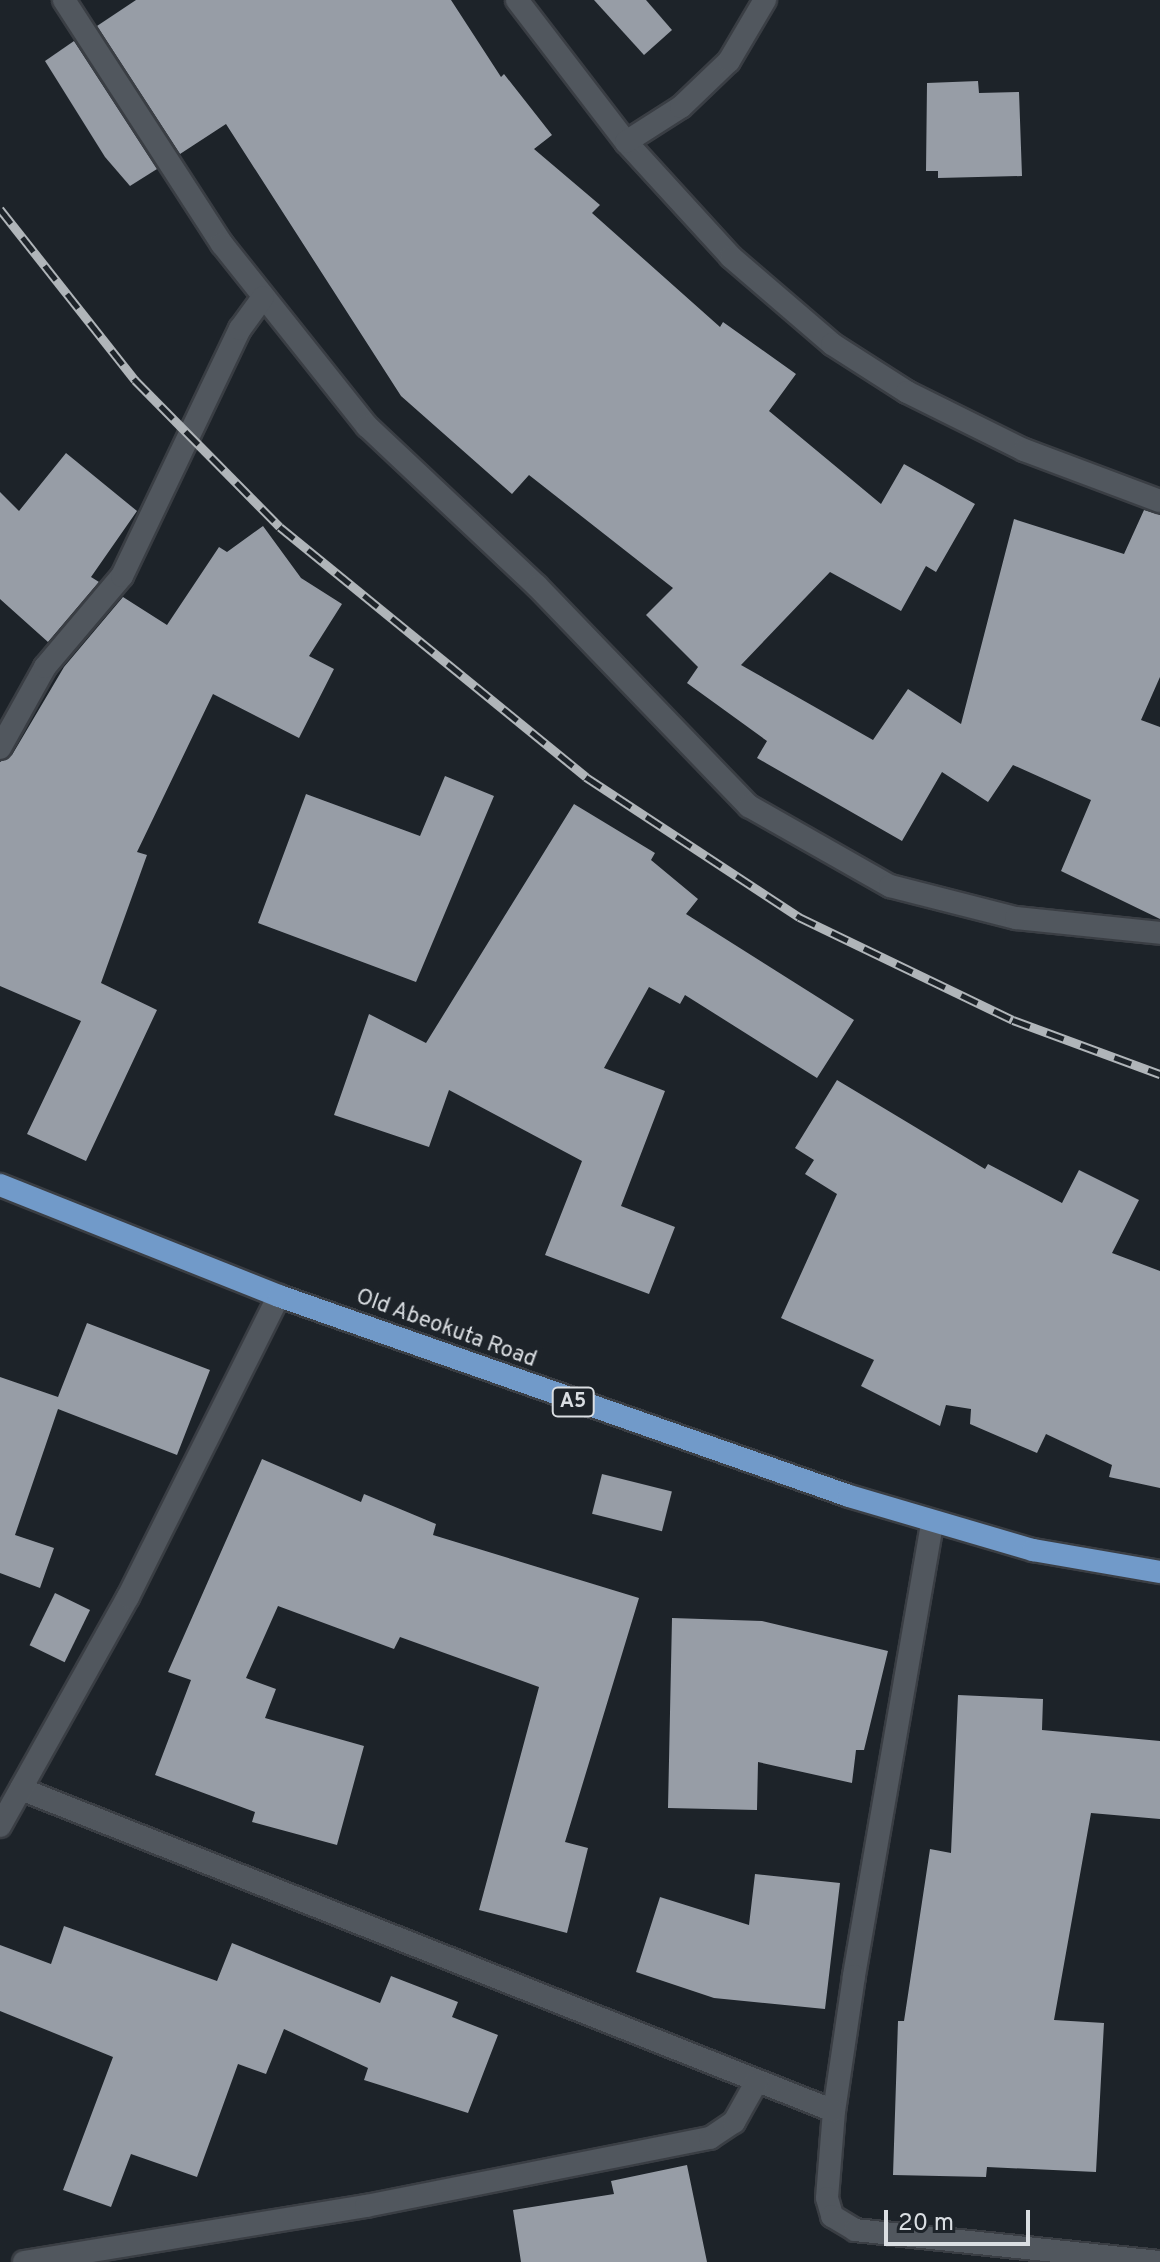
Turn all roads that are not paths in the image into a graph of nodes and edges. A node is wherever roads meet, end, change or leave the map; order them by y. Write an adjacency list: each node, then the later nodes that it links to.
1 (64, 0): 5 (street)
2 (517, 0): 4 (street)
3 (765, 0): 4 (street)
4 (626, 142): 6 (street)
5 (263, 297): 7 (street); 8 (street)
6 (1160, 501)
7 (0, 748)
8 (1160, 933)
9 (0, 1185): 10 (highway, Old Abeokuta Road / A5)
10 (279, 1296): 11 (highway, Old Abeokuta Road / A5); 13 (street)
11 (932, 1524): 12 (highway, Old Abeokuta Road / A5); 16 (street)
12 (1160, 1572)
13 (21, 1789): 14 (street); 15 (street)
14 (0, 1826)
15 (757, 2081): 16 (street); 17 (street)
16 (834, 2111): 18 (street)
17 (24, 2262)
18 (1158, 2262)

